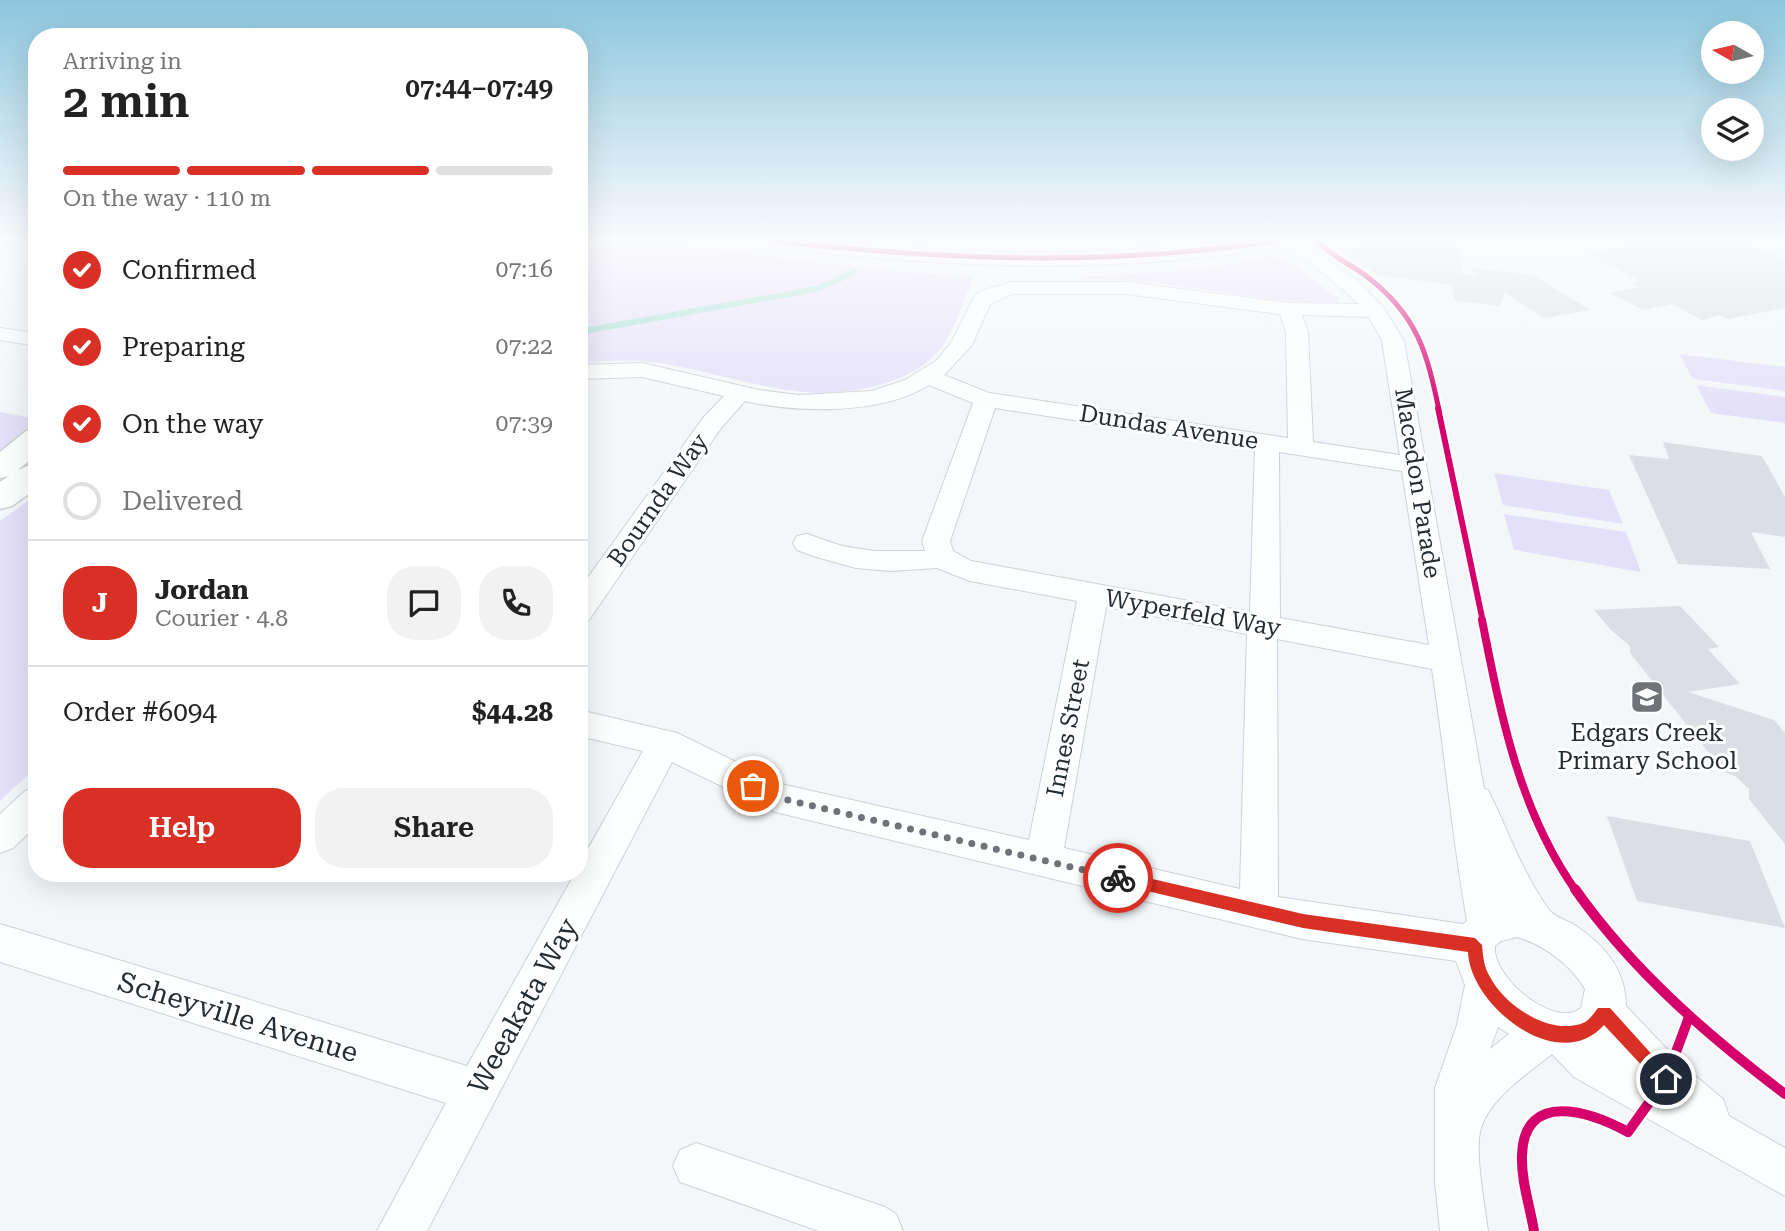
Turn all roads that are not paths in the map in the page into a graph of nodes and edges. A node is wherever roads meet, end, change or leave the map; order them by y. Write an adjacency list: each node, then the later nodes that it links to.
1 (987, 298): 9 (street)
2 (1208, 298): 4 (street)
3 (1363, 298): 5 (street, Macedon Parade)
4 (1289, 309): 5 (street); 14 (street)
5 (1376, 311): 15 (street, Macedon Parade)
6 (0, 334): 7 (street)
7 (28, 339)
8 (588, 372): 10 (street)
9 (929, 376): 10 (street); 11 (street, Dundas Avenue)
10 (740, 392): 22 (street, Bournda Way)
11 (986, 400): 12 (street, Dundas Avenue); 20 (street)
12 (1267, 442): 14 (street, Dundas Avenue); 23 (street)
13 (28, 445): 16 (main road)
14 (1301, 448): 15 (street, Dundas Avenue)
15 (1414, 465): 24 (street, Macedon Parade)
16 (0, 468)
17 (28, 478): 18 (main road)
18 (0, 498)
19 (807, 543): 20 (street, Wyperfeld Way)
20 (943, 558): 21 (street, Wyperfeld Way)
21 (1093, 595): 23 (street, Wyperfeld Way); 30 (street, Innes Street)
22 (588, 599)
23 (1264, 626): 24 (street, Wyperfeld Way); 31 (street)
24 (1447, 660): 27 (street, Macedon Parade)
25 (588, 725): 26 (street)
26 (665, 743): 30 (street); 38 (street, Weeakata Way)
27 (1465, 771): 32 (street, Macedon Parade); 33 (street, Macedon Parade)
28 (28, 811): 29 (street)
29 (0, 837)
30 (1043, 861): 31 (street)
31 (1259, 911): 33 (street)
32 (1536, 922): 33 (street); 36 (street)
33 (1481, 935): 35 (street)
34 (0, 943): 38 (street, Scheyville Avenue)
35 (1485, 985): 37 (street); 39 (street)
36 (1604, 1013): 37 (street); 40 (street)
37 (1554, 1033): 39 (street); 40 (street)
38 (477, 1091): 43 (street, Weeakata Way)
39 (1456, 1133): 45 (street)
40 (1744, 1147): 42 (street)
41 (696, 1166): 44 (street)
42 (1785, 1173)
43 (401, 1231)
44 (878, 1231)
45 (1464, 1231)

